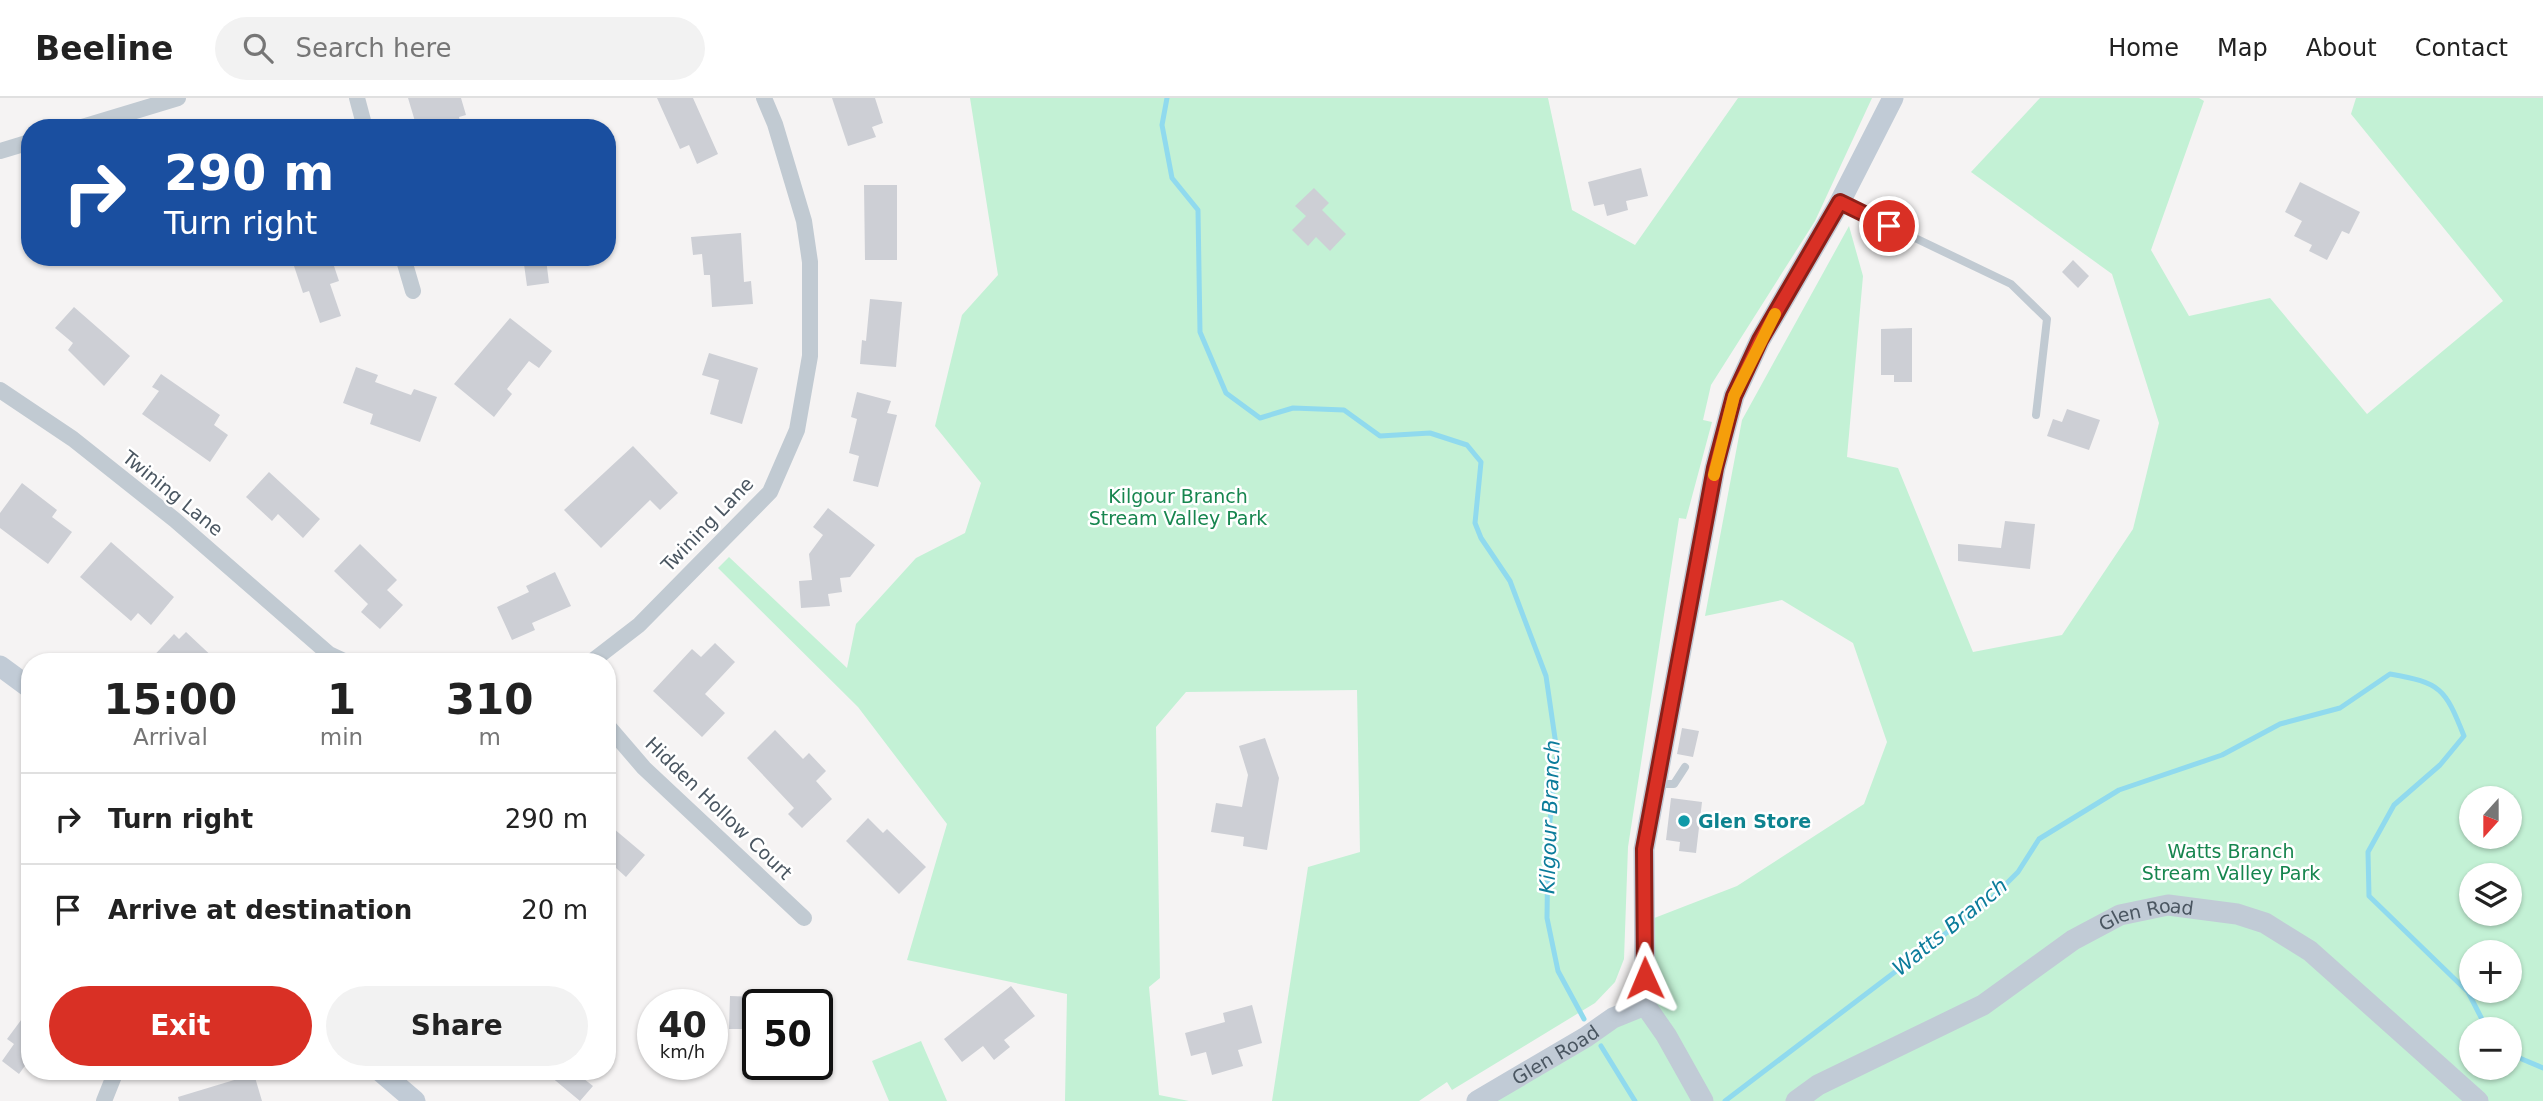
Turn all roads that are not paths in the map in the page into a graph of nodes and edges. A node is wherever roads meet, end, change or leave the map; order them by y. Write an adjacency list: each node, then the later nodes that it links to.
1 (178, 98): 5 (street)
2 (357, 98): 6 (street)
3 (764, 98): 15 (street, Twining Lane)
4 (1893, 98): 9 (main road)
5 (109, 119)
6 (363, 119)
7 (21, 145): 8 (street)
8 (0, 151)
9 (1840, 202): 13 (lane); 20 (main road)
10 (406, 266): 11 (street)
11 (413, 291)
12 (0, 390): 14 (street, Twining Lane)
13 (2036, 415)
14 (329, 653)
15 (603, 653)
16 (0, 666): 17 (main road)
17 (21, 681)
18 (616, 735): 21 (street, Hidden Hollow Court)
19 (1685, 767): 20 (lane)
20 (1656, 784): 22 (main road)
21 (804, 918)
22 (1645, 1005): 27 (main road, Glen Road); 28 (main road)
23 (112, 1080): 25 (street)
24 (390, 1080): 26 (main road)
25 (104, 1101)
26 (415, 1101)
27 (1477, 1101)
28 (1703, 1101)
29 (1796, 1101): 30 (main road, Glen Road)
30 (2478, 1101)

